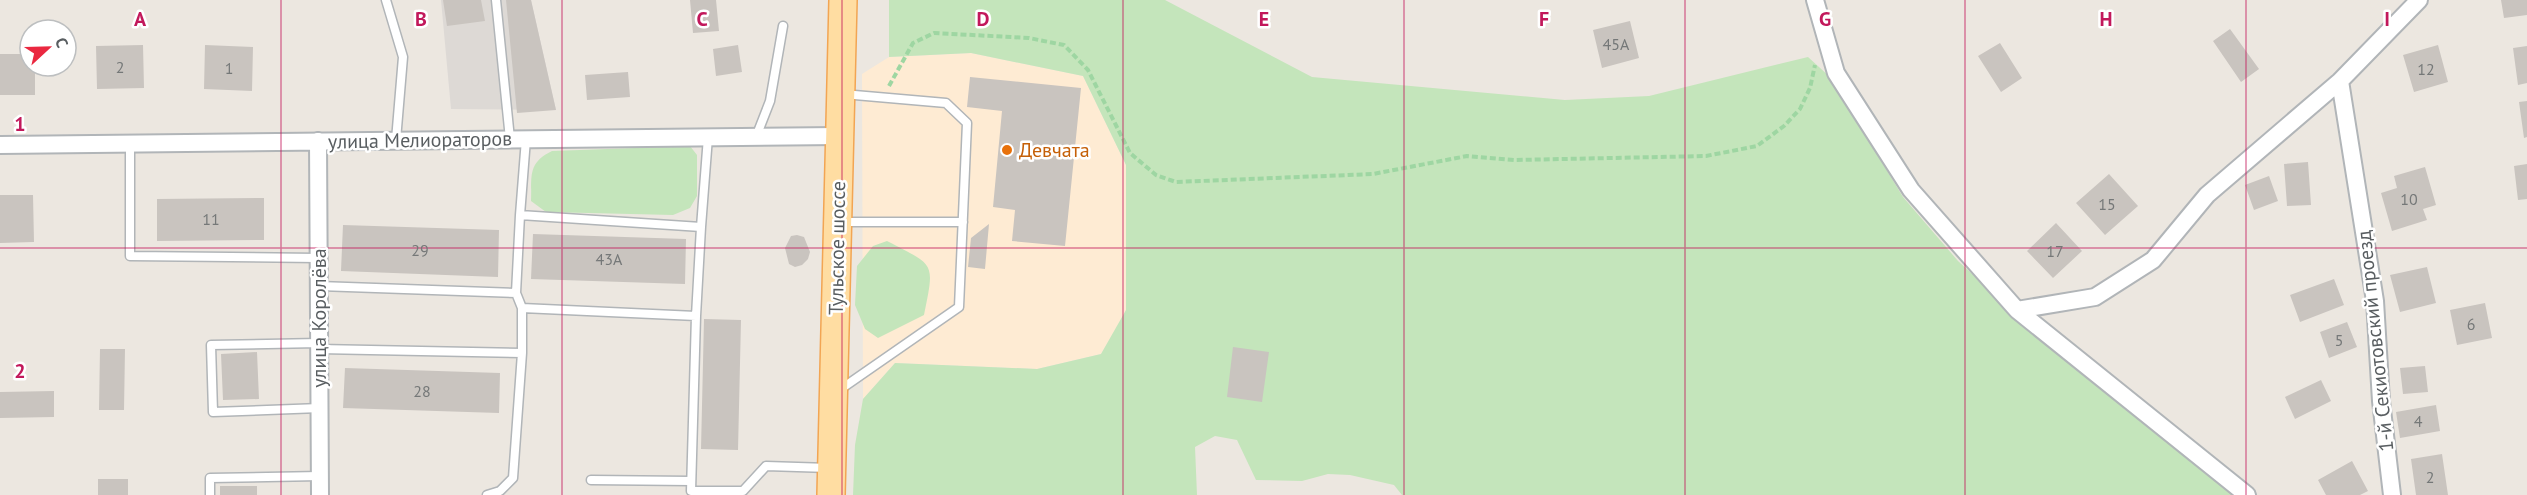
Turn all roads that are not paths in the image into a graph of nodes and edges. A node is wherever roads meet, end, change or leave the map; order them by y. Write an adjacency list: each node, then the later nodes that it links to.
1 (386, 0): 13 (lane)
2 (496, 0): 12 (lane)
3 (843, 0): 8 (main road, Тульское шоссе)
4 (1815, 0): 25 (street)
5 (2418, 0): 7 (street)
6 (783, 26): 11 (lane)
7 (2340, 81): 25 (street); 40 (street, 1-й Секиотовский проезд)
8 (841, 93): 9 (main road, Тульское шоссе); 19 (lane)
9 (840, 136): 11 (street, улица Мелиораторов); 18 (main road, Тульское шоссе)
10 (708, 137): 11 (street, улица Мелиораторов); 12 (street, улица Мелиораторов); 20 (lane)
11 (756, 137)
12 (518, 139): 13 (street, улица Мелиораторов); 17 (lane)
13 (396, 140): 14 (street, улица Мелиораторов)
14 (318, 141): 15 (street, улица Мелиораторов); 21 (street, улица Королёва)
15 (130, 143): 16 (street, улица Мелиораторов); 21 (lane)
16 (0, 145)
17 (520, 216): 20 (lane); 23 (lane)
18 (838, 222): 19 (lane); 29 (main road, Тульское шоссе)
19 (963, 222): 29 (lane)
20 (701, 226): 26 (lane)
21 (318, 258): 22 (street, улица Королёва)
22 (319, 286): 23 (lane); 27 (street, улица Королёва)
23 (516, 293): 24 (lane)
24 (522, 308): 26 (lane); 28 (lane)
25 (2017, 310): 39 (street)
26 (696, 316): 34 (lane)
27 (319, 346): 28 (lane); 30 (street, улица Королёва); 30 (lane)
28 (522, 353): 37 (lane)
29 (833, 395): 31 (main road, Тульское шоссе)
30 (320, 408): 32 (street, улица Королёва)
31 (831, 468): 34 (lane); 38 (main road, Тульское шоссе)
32 (320, 476): 35 (lane); 36 (street, улица Королёва)
33 (591, 480): 34 (lane)
34 (691, 481)
35 (210, 495)
36 (320, 495)
37 (487, 495)
38 (831, 495)
39 (2247, 495)
40 (2392, 495)

